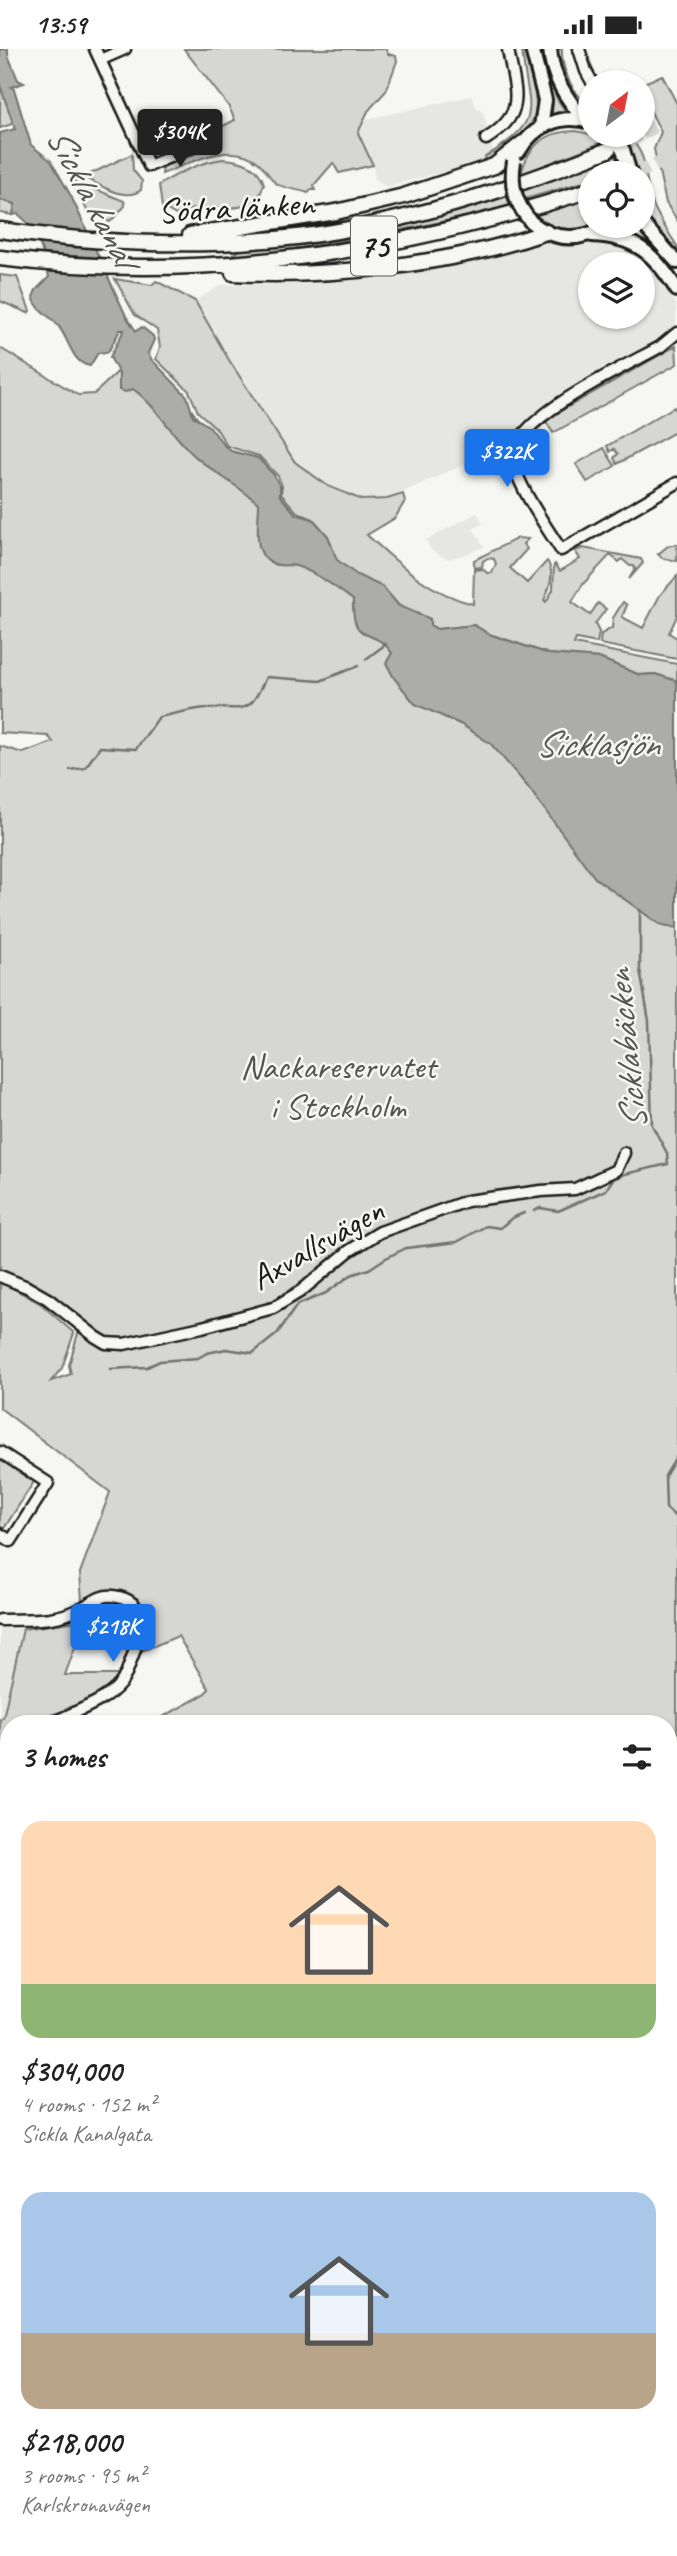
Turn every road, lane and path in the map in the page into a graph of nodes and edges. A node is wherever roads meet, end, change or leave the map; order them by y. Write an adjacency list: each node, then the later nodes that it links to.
1 (95, 49): 7 (street)
2 (125, 49): 7 (street)
3 (508, 49): 12 (street)
4 (532, 49): 11 (main road)
5 (550, 49): 9 (main road)
6 (579, 49): 8 (street)
7 (100, 60): 13 (street)
8 (586, 70)
9 (578, 111)
10 (578, 121): 11 (main road)
11 (541, 127): 14 (main road)
12 (486, 139)
13 (205, 141)
14 (523, 143): 18 (main road, bridge); 22 (highway)
15 (608, 150): 22 (highway, Södra länken / 75)
16 (578, 194): 25 (highway, Södra länken / 75)
17 (0, 230): 22 (highway, 75)
18 (546, 232): 19 (main road); 25 (highway)
19 (578, 236)
20 (655, 237): 24 (main road)
21 (621, 238): 26 (main road)
22 (108, 240)
23 (0, 258): 25 (highway, Södra länken / 75)
24 (677, 262)
25 (152, 268)
26 (677, 289)
27 (677, 333): 29 (street)
28 (677, 343): 29 (street)
29 (660, 347): 30 (street)
30 (677, 483)
31 (624, 1153): 32 (street, Axvallsvägen)
32 (0, 1276)
33 (0, 1452): 34 (street)
34 (0, 1534)
35 (0, 1620): 36 (street)
36 (68, 1715)

